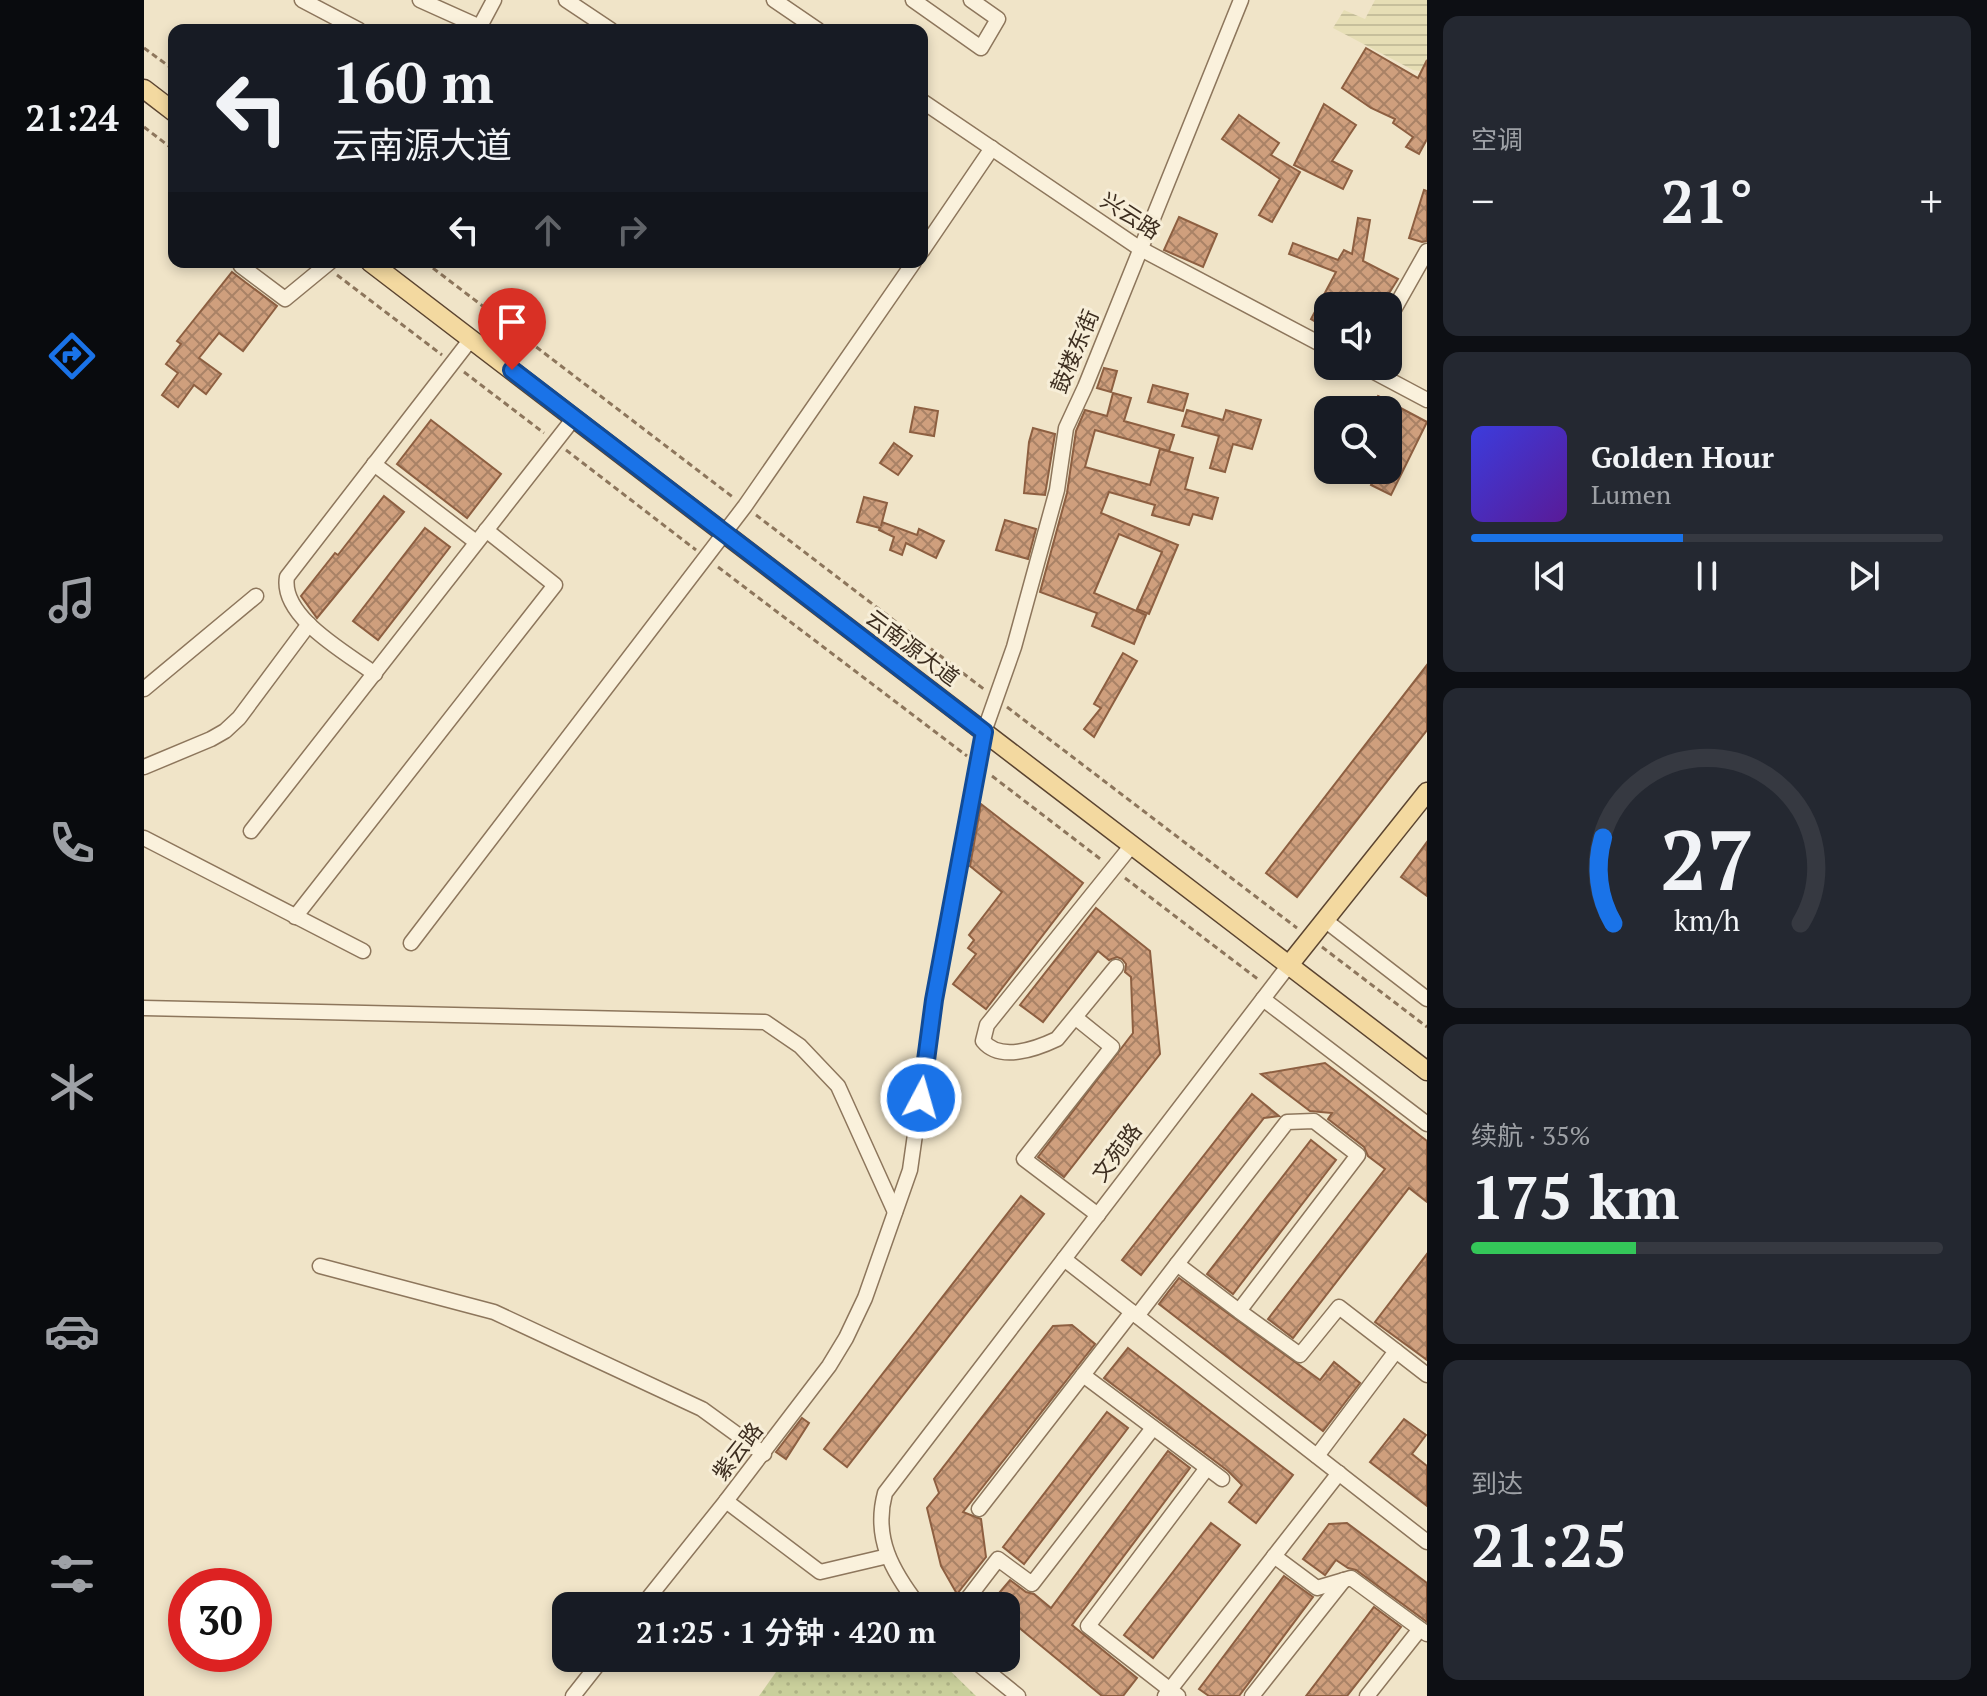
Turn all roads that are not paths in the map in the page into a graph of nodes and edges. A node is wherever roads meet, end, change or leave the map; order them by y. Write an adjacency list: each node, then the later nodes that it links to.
1 (302, 0): 9 (street)
2 (420, 0): 10 (street)
3 (494, 0): 11 (street)
4 (566, 0): 12 (street)
5 (774, 0): 13 (street)
6 (913, 0): 7 (street)
7 (971, 0)
8 (1241, 0): 19 (street, 鼓楼东街)
9 (348, 24)
10 (469, 24)
11 (482, 24)
12 (602, 24)
13 (809, 24)
14 (144, 89): 16 (main road)
15 (928, 105): 17 (street, 兴云路)
16 (168, 107)
17 (992, 148): 18 (street); 19 (street, 兴云路)
18 (928, 239)
19 (1139, 248): 27 (street, 兴云路); 39 (street, 鼓楼东街)
20 (1427, 251): 25 (street)
21 (244, 268): 22 (street)
22 (322, 268)
23 (378, 268): 26 (main road, 云南源大道)
24 (910, 268): 33 (street)
25 (1402, 295)
26 (471, 339): 30 (main road, 云南源大道); 31 (street)
27 (1314, 341)
28 (1390, 380): 29 (street)
29 (1427, 400)
30 (574, 418): 32 (street); 33 (main road, 云南源大道)
31 (374, 464): 34 (street); 36 (street)
32 (486, 530): 34 (street); 46 (street)
33 (724, 533): 39 (main road, 云南源大道); 48 (street)
34 (476, 542): 37 (street)
35 (256, 596): 38 (street)
36 (309, 624): 37 (street); 41 (street)
37 (375, 674): 43 (street)
38 (144, 689)
39 (984, 732): 40 (street, 鼓楼东街); 45 (main road, 云南源大道)
40 (978, 765): 58 (street, 紫云路)
41 (144, 767)
42 (1427, 792): 47 (main road, 文苑路)
43 (251, 831)
44 (144, 838): 46 (street)
45 (1132, 845): 50 (main road, 云南源大道); 55 (street)
46 (295, 917): 49 (street)
47 (1326, 921): 50 (main road, 文苑路); 53 (street)
48 (411, 943)
49 (363, 951)
50 (1289, 965): 52 (street, 文苑路); 56 (main road, 云南源大道)
51 (1116, 967): 55 (street)
52 (1267, 994): 57 (street); 59 (street, 文苑路)
53 (1427, 999)
54 (144, 1008): 58 (street)
55 (1076, 1018): 59 (street)
56 (1427, 1071)
57 (1427, 1124)
58 (895, 1212): 69 (street, 紫云路)
59 (1098, 1215): 60 (street, 文苑路)
60 (1064, 1259): 64 (street); 77 (street, 文苑路)
61 (1177, 1264): 63 (street); 63 (street); 64 (street)
62 (320, 1266): 69 (street)
63 (1239, 1311): 65 (street)
64 (1134, 1314): 66 (street); 70 (street)
65 (1396, 1351): 67 (street); 70 (street)
66 (1083, 1375): 68 (street); 75 (street)
67 (1427, 1375)
68 (1153, 1428): 71 (street); 82 (street)
69 (764, 1454): 74 (street, 紫云路)
70 (1317, 1456): 72 (street)
71 (1207, 1468): 73 (street); 86 (street)
72 (1339, 1473): 76 (street); 78 (street)
73 (1222, 1479)
74 (726, 1501): 77 (street, 紫云路); 80 (street)
75 (979, 1509)
76 (1427, 1542)
77 (888, 1556): 81 (street)
78 (1274, 1556): 79 (street); 86 (street)
79 (1344, 1580): 83 (street); 89 (street)
80 (653, 1592)
81 (910, 1592)
82 (973, 1592)
83 (1424, 1631): 90 (street)
84 (988, 1672): 88 (street)
85 (584, 1689): 87 (street)
86 (1171, 1694)
87 (573, 1696)
88 (1018, 1696)
89 (1252, 1696)
90 (1367, 1696)

